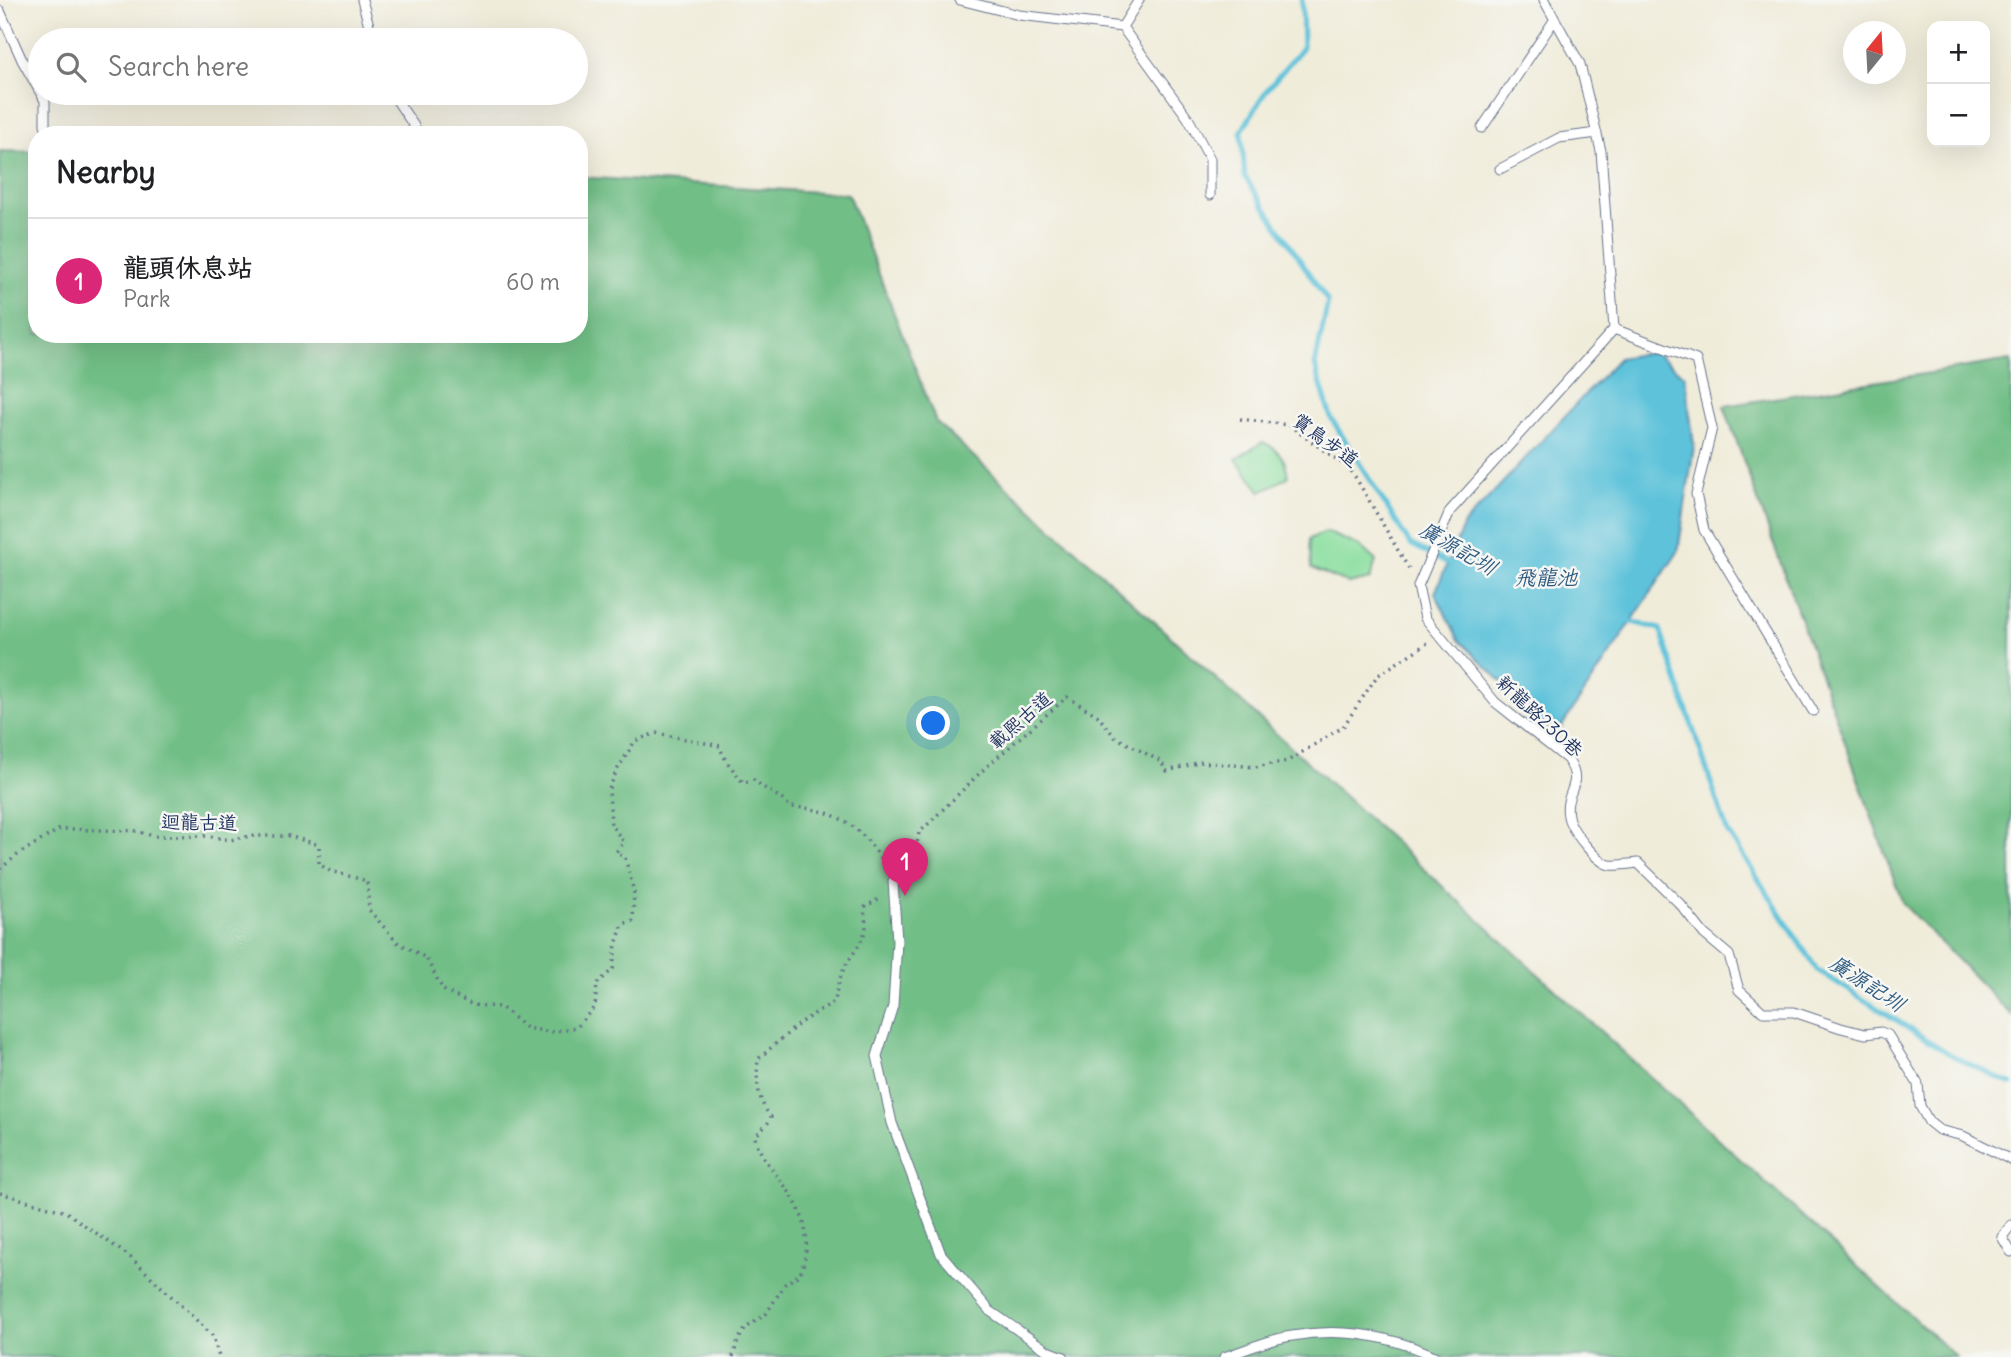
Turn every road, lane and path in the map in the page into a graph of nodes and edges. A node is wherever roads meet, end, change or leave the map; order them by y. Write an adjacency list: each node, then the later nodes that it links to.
1 (362, 0): 8 (lane)
2 (960, 0): 7 (lane)
3 (1139, 0): 7 (lane)
4 (1544, 0): 6 (lane)
5 (0, 12): 9 (lane)
6 (1555, 19): 14 (lane); 15 (lane)
7 (1122, 27): 17 (lane)
8 (370, 28)
9 (28, 70)
10 (46, 105): 12 (lane)
11 (400, 105): 13 (lane)
12 (45, 125)
13 (414, 126)
14 (1482, 128)
15 (1597, 133): 16 (lane); 18 (lane)
16 (1500, 169)
17 (1210, 195)
18 (1615, 329): 20 (lane); 22 (lane)
19 (1240, 419): 20 (path, 賞鳥步道)
20 (1418, 586): 21 (lane, 新龍路230巷)
21 (1440, 635): 24 (path, 載熙古道); 25 (lane, 新龍路230巷)
22 (1813, 711)
23 (0, 869): 24 (path, 迴龍古道)
24 (894, 881): 30 (path); 31 (lane)
25 (2011, 1160)
26 (0, 1193): 29 (path)
27 (2011, 1225): 28 (lane)
28 (2011, 1252)
29 (219, 1357)
30 (733, 1357)
31 (1064, 1357)
32 (1224, 1357): 33 (lane)
33 (1437, 1357)

